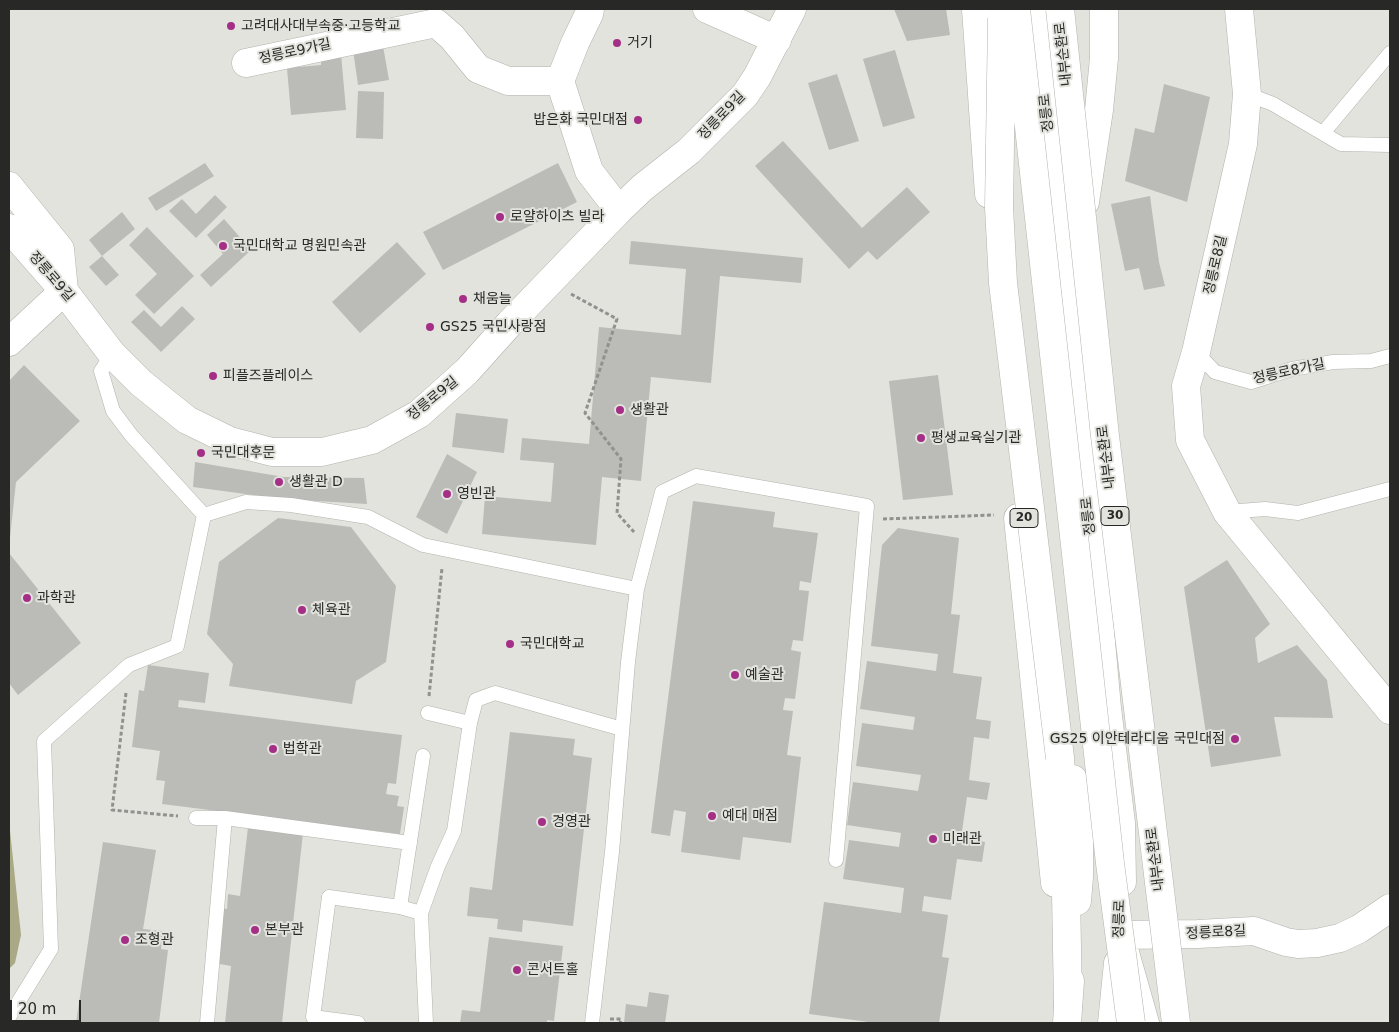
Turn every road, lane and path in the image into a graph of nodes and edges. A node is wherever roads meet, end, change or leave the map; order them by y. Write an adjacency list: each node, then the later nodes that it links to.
1 (590, 9): 14 (main road)
2 (708, 9): 11 (main road)
3 (792, 9): 11 (main road, 정릉로9길)
4 (976, 9): 27 (main road, 20)
5 (1004, 9): 37 (main road); 53 (main road, bridge)
6 (1016, 9): 60 (main road, bridge)
7 (1036, 9): 37 (main road, 정릉로)
8 (1060, 9): 62 (main road, 내부순환로 / 30, bridge)
9 (1104, 9): 37 (main road, bridge)
10 (1239, 9): 15 (main road, 정릉로8길)
11 (777, 40): 19 (main road, 정릉로9길)
12 (1390, 53): 16 (lane)
13 (246, 63): 14 (main road, 정릉로9가길)
14 (560, 81): 19 (main road)
15 (1247, 94): 16 (lane); 24 (main road, 정릉로8길)
16 (1323, 134): 17 (lane)
17 (1390, 145)
18 (9, 186): 22 (main road)
19 (619, 210): 25 (main road, 정릉로9길)
20 (9, 228): 22 (main road, 정릉로9길)
21 (564, 290): 34 (path)
22 (64, 291): 23 (main road); 25 (main road, 정릉로9길)
23 (9, 342)
24 (1196, 352): 26 (lane, 정릉로8가길); 30 (main road, 정릉로8길)
25 (112, 354): 32 (lane)
26 (1390, 356)
27 (1002, 364): 28 (main road, 20); 38 (main road)
28 (1014, 482): 31 (main road); 38 (main road, 20)
29 (1390, 489): 30 (lane)
30 (1228, 512): 40 (main road, 정릉로8길)
31 (1018, 514): 33 (path); 53 (main road)
32 (204, 515): 35 (lane); 39 (lane)
33 (866, 520): 34 (lane); 48 (lane)
34 (647, 548): 36 (lane)
35 (444, 550): 36 (lane); 41 (path)
36 (637, 588): 43 (lane)
37 (1098, 597): 52 (main road, 정릉로)
38 (1058, 641): 53 (main road, 20)
39 (129, 665): 45 (path); 54 (lane)
40 (1390, 710)
41 (428, 713): 42 (lane)
42 (470, 723): 43 (lane); 51 (lane)
43 (622, 729): 58 (lane)
44 (423, 756): 47 (lane)
45 (196, 818): 46 (lane)
46 (225, 818): 47 (lane); 55 (lane)
47 (410, 843): 49 (lane)
48 (836, 860)
49 (400, 906): 51 (lane); 56 (lane)
50 (1390, 908): 52 (main road, 정릉로8길)
51 (421, 913): 57 (lane)
52 (1120, 935): 59 (main road, 정릉로); 61 (main road)
53 (1067, 1014)
54 (9, 1017)
55 (207, 1023)
56 (358, 1023)
57 (426, 1023)
58 (592, 1023)
59 (1112, 1023)
60 (1131, 1023)
61 (1145, 1023)
62 (1176, 1023)

